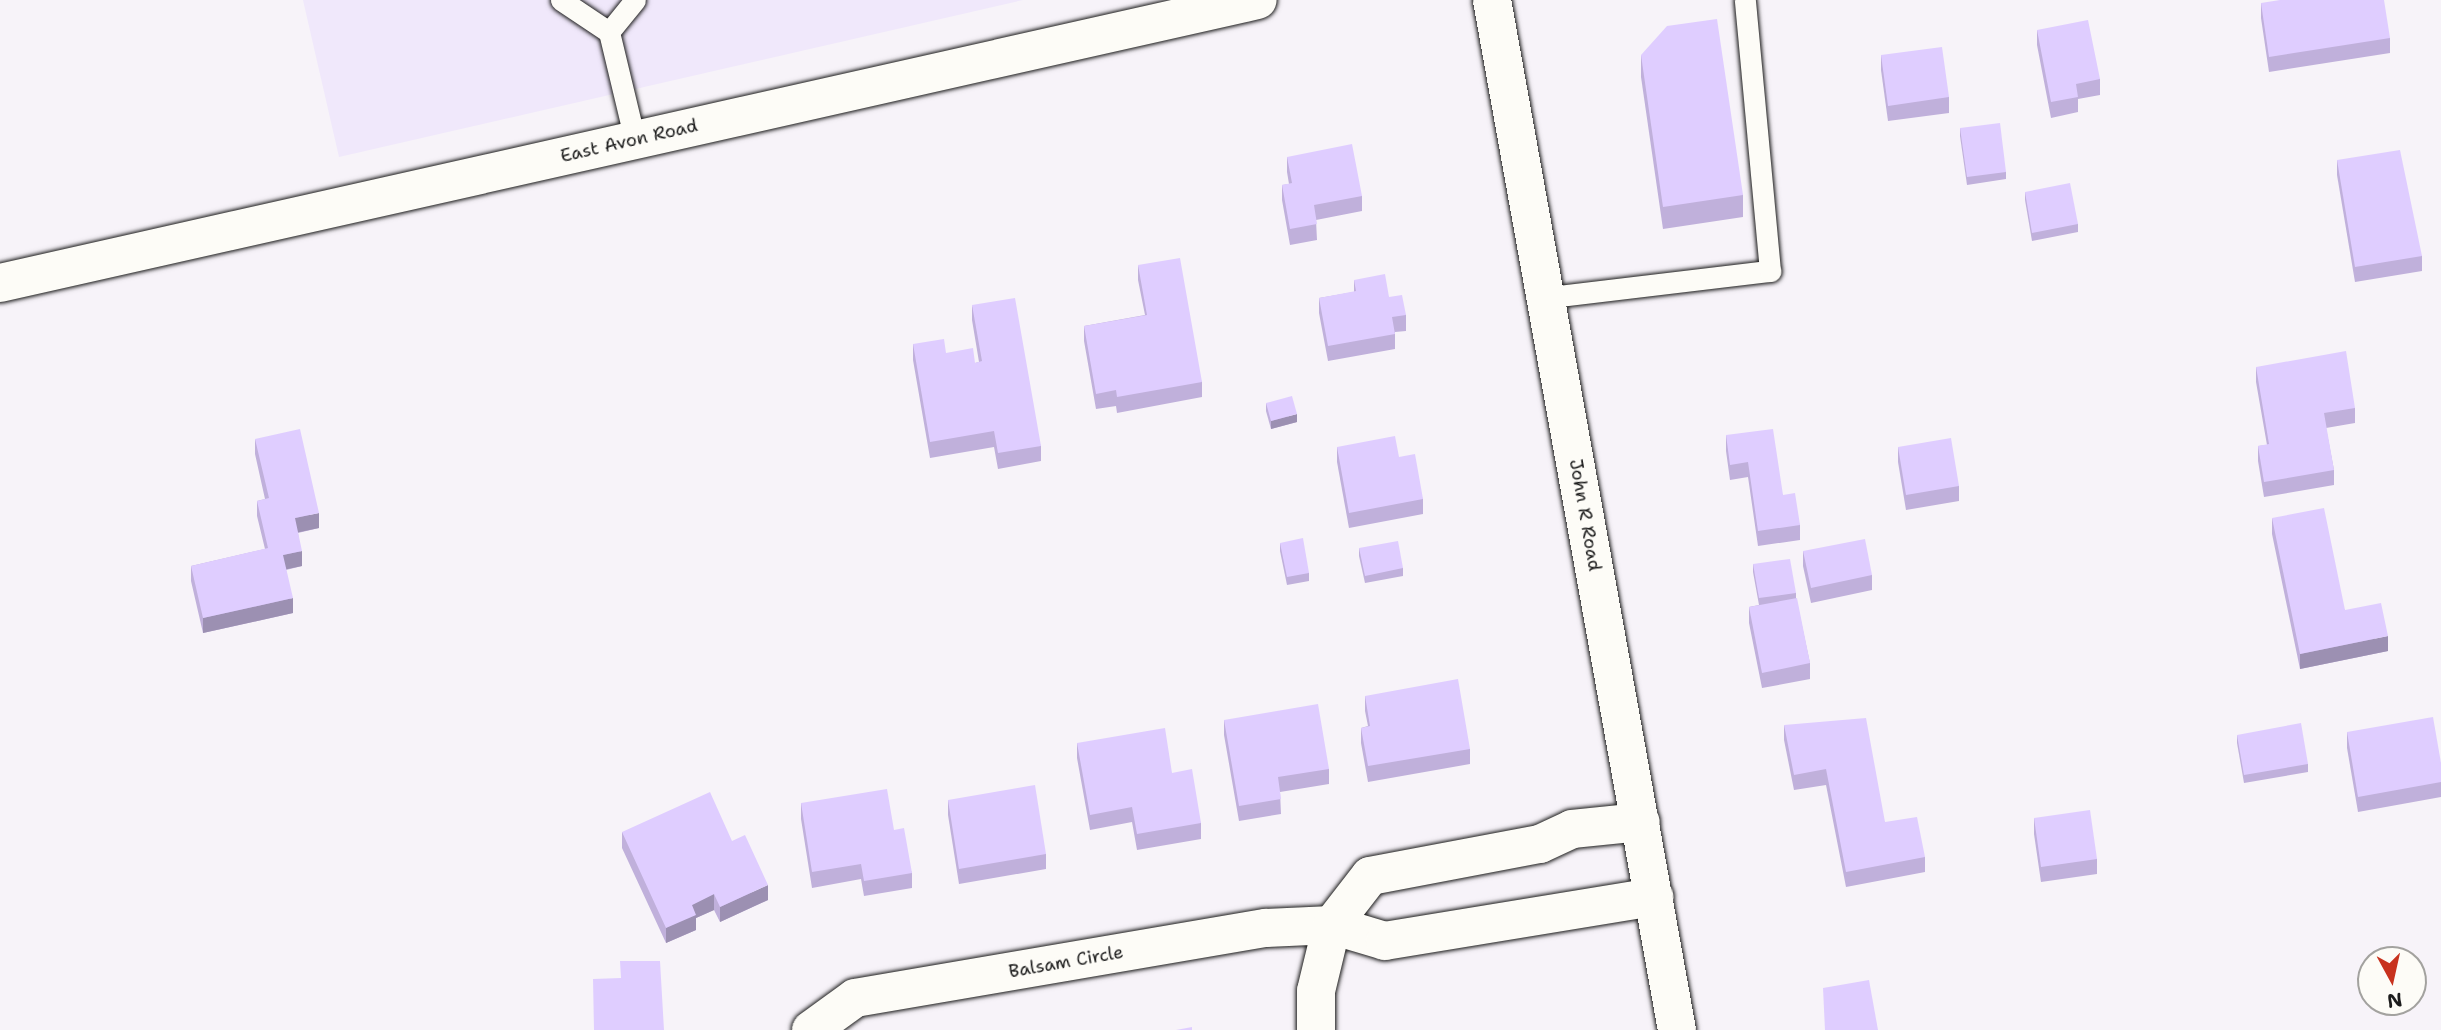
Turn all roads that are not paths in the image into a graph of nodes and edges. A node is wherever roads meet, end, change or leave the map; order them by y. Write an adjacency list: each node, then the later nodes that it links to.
1 (561, 0): 6 (lane)
2 (635, 0): 6 (lane)
3 (1258, 0): 7 (street, East Avon Road)
4 (1492, 0): 9 (street, John R Road)
5 (1745, 0): 9 (lane)
6 (609, 32): 7 (lane)
7 (635, 140): 8 (street, East Avon Road)
8 (0, 283)
9 (1542, 298): 10 (street, John R Road)
10 (1641, 822): 11 (street, John R Road); 12 (street)
11 (1654, 897): 12 (street, Balsam Circle); 15 (street, John R Road)
12 (1332, 925): 13 (street, Balsam Circle); 14 (street)
13 (811, 1030)
14 (1316, 1030)
15 (1677, 1030)

